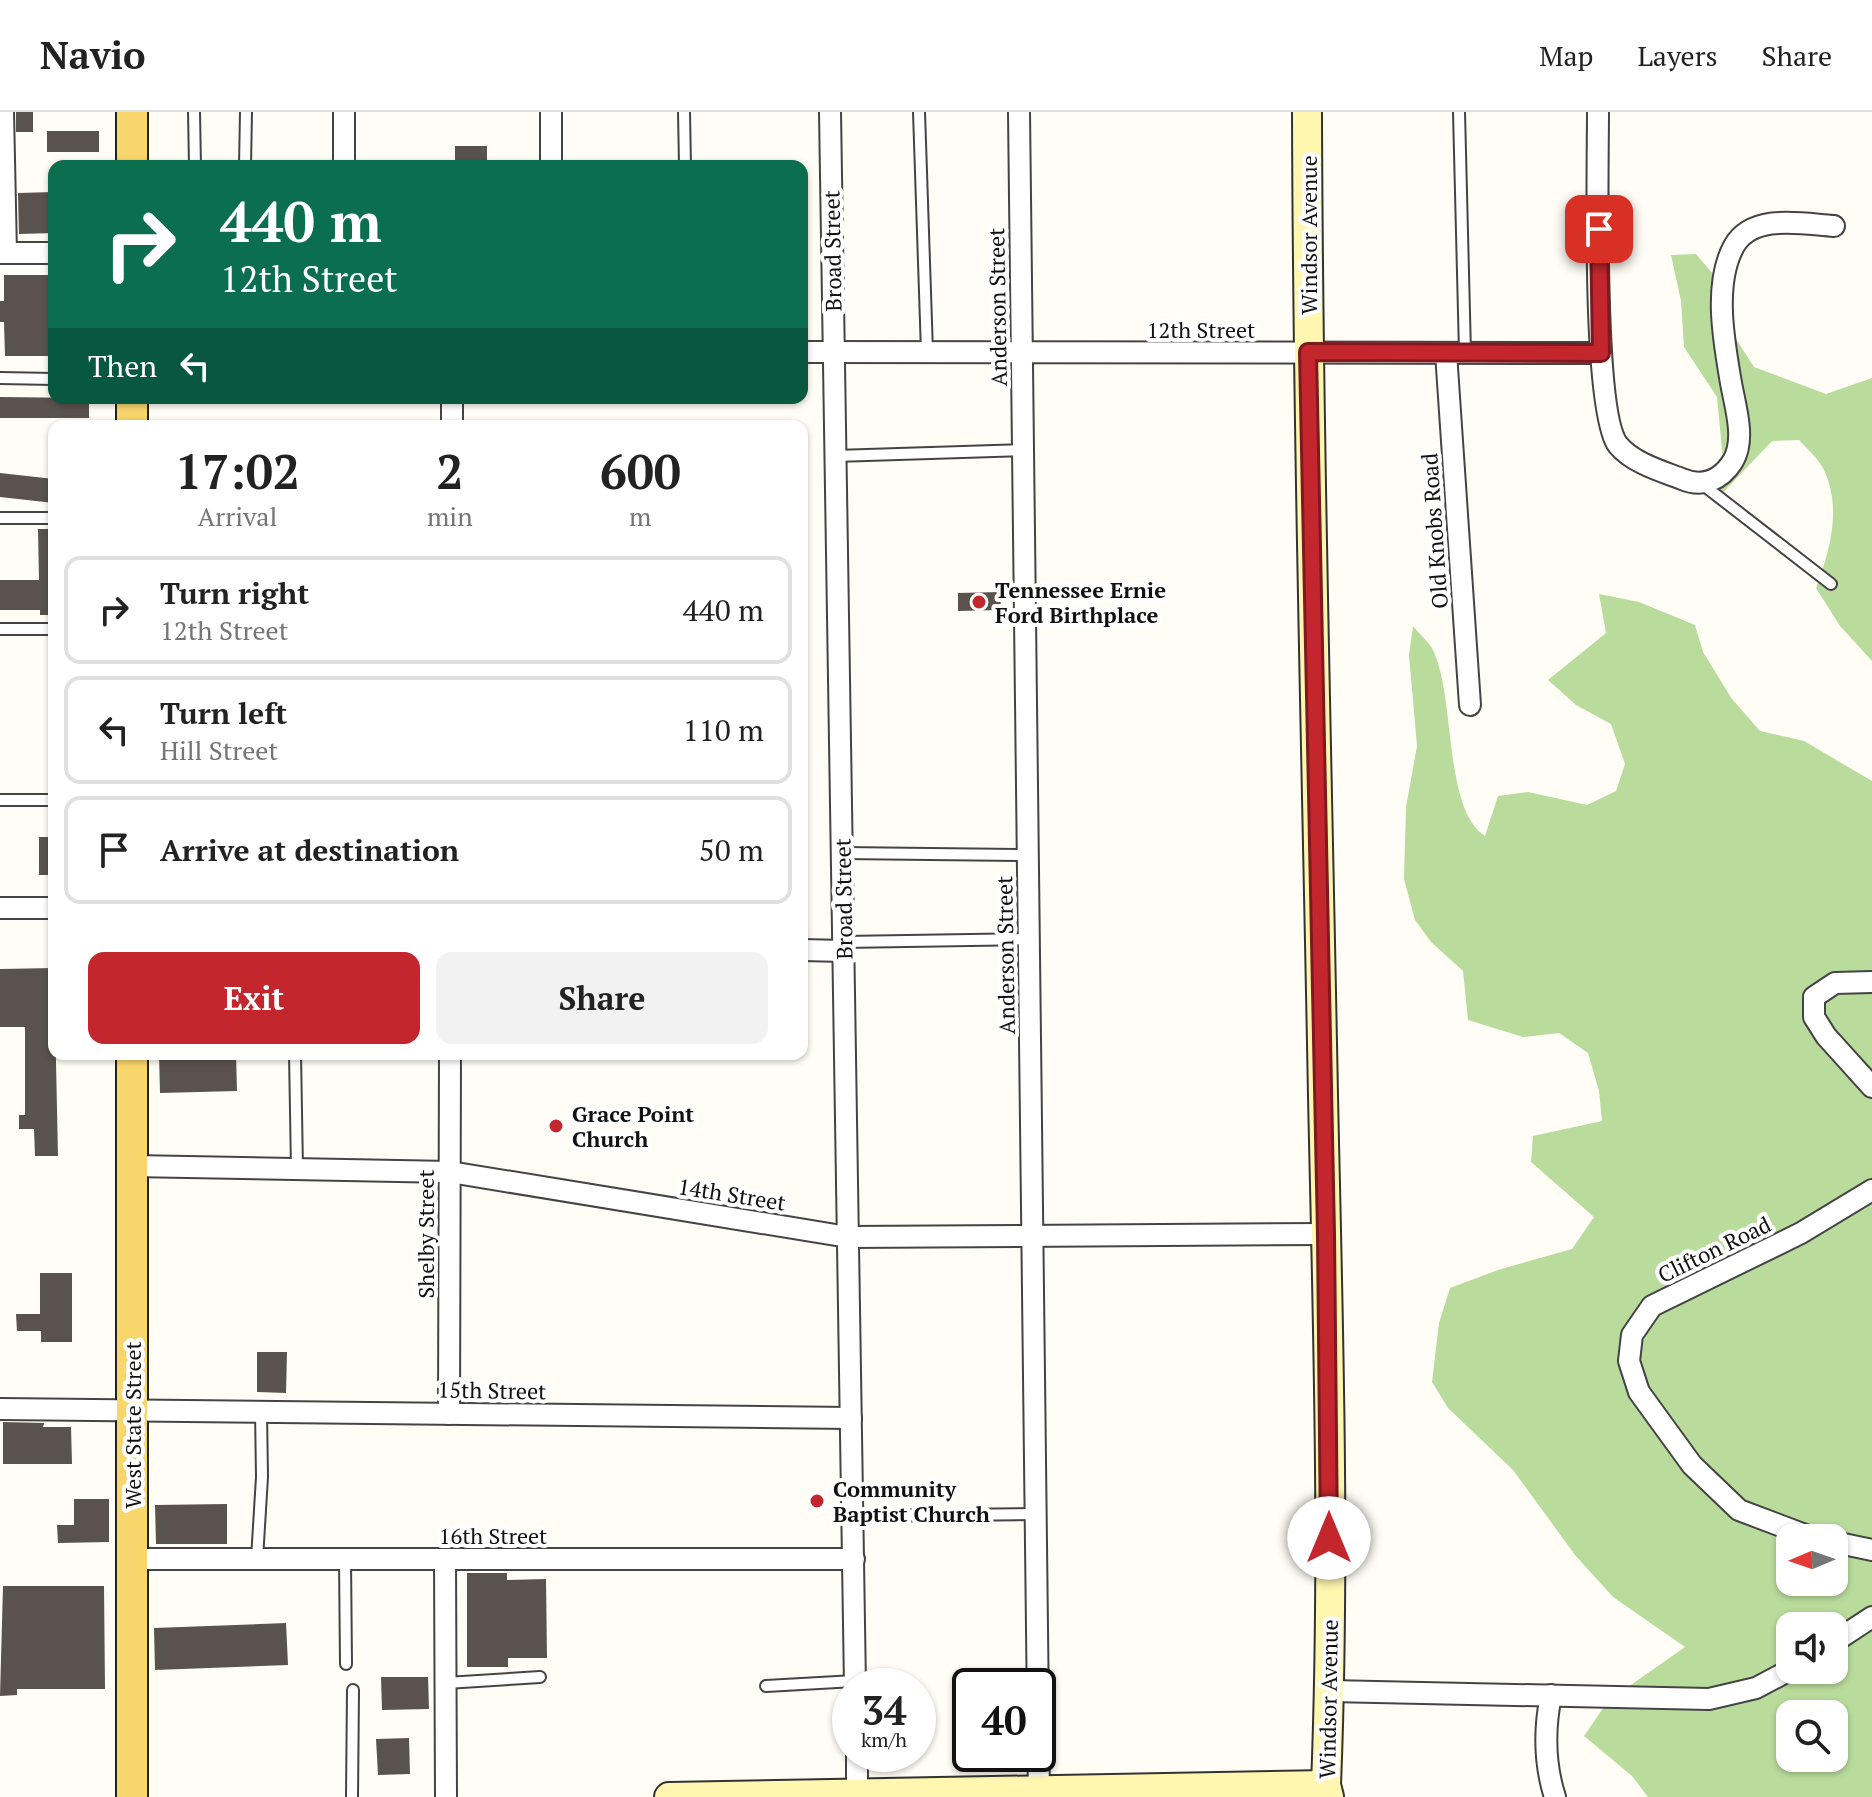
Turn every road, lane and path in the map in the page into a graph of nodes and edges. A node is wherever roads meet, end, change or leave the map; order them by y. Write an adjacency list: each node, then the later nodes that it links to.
1 (3, 112): 21 (street)
2 (132, 112): 14 (main road)
3 (194, 112): 15 (lane)
4 (246, 112): 16 (lane)
5 (344, 112): 17 (street)
6 (551, 112): 18 (street)
7 (684, 112): 19 (lane)
8 (830, 112): 24 (street, Broad Street)
9 (919, 112): 25 (lane)
10 (1019, 112): 26 (street, Anderson Street)
11 (1307, 112): 27 (street, Windsor Avenue)
12 (1459, 112): 28 (lane)
13 (1598, 112): 29 (street)
14 (132, 160)
15 (195, 160)
16 (245, 160)
17 (344, 160)
18 (551, 160)
19 (685, 160)
20 (1834, 226): 34 (street)
21 (3, 253): 22 (street)
22 (48, 253)
23 (808, 352): 24 (street, 12th Street)
24 (834, 352): 25 (street, 12th Street); 33 (street, Broad Street)
25 (927, 352): 26 (street, 12th Street)
26 (1022, 352): 27 (street, 12th Street); 32 (street, Anderson Street)
27 (1308, 352): 28 (street, 12th Street); 59 (street, Windsor Avenue)
28 (1456, 353): 29 (street, 12th Street); 40 (street, Old Knobs Road)
29 (1601, 353): 34 (street)
30 (0, 378): 31 (lane)
31 (48, 379)
32 (1023, 450): 33 (lane); 44 (street, Anderson Street)
33 (835, 456): 43 (street, Broad Street)
34 (1700, 483): 37 (lane)
35 (0, 518): 36 (lane)
36 (48, 518)
37 (1831, 584)
38 (0, 629): 39 (lane)
39 (48, 629)
40 (1470, 705)
41 (0, 800): 42 (lane)
42 (48, 800)
43 (842, 853): 44 (lane); 48 (street, Broad Street)
44 (1028, 855): 47 (street, Anderson Street)
45 (0, 908): 46 (street)
46 (48, 908)
47 (1029, 939): 48 (lane); 61 (street, Anderson Street)
48 (843, 946): 49 (street); 60 (street, Broad Street)
49 (808, 949)
50 (1872, 982): 54 (street)
51 (132, 1060): 55 (main road, West State Street)
52 (295, 1060): 56 (lane)
53 (450, 1060): 57 (street, Shelby Street)
54 (1872, 1087)
55 (132, 1166): 56 (street, 14th Street); 63 (main road, West State Street)
56 (297, 1169): 57 (street, 14th Street)
57 (450, 1172): 60 (street, 14th Street); 65 (street, Shelby Street)
58 (1872, 1190): 69 (street, Clifton Road)
59 (1326, 1234): 61 (street, 14th Street); 87 (street, Windsor Avenue)
60 (848, 1237): 61 (street, 14th Street); 66 (street, Broad Street)
61 (1032, 1238): 67 (street, Anderson Street)
62 (0, 1409): 63 (street, 15th Street)
63 (132, 1410): 64 (street, 15th Street); 72 (main road, West State Street)
64 (261, 1411): 65 (street, 15th Street); 73 (lane)
65 (449, 1414): 66 (street, 15th Street)
66 (851, 1418): 68 (street, Broad Street)
67 (1036, 1514): 68 (lane); 93 (street, Anderson Street)
68 (853, 1516): 76 (street, Broad Street)
69 (1776, 1524)
70 (1848, 1545): 71 (street)
71 (1872, 1550)
72 (132, 1559): 73 (street, 16th Street); 96 (main road, West State Street)
73 (257, 1559): 74 (street, 16th Street)
74 (345, 1559): 75 (street, 16th Street); 79 (lane)
75 (445, 1559): 76 (street, 16th Street); 83 (street)
76 (854, 1559): 80 (street, Broad Street)
77 (1872, 1617): 78 (street)
78 (1848, 1633)
79 (346, 1664)
80 (855, 1668)
81 (540, 1677): 83 (lane)
82 (1776, 1677): 88 (street)
83 (446, 1683): 98 (street)
84 (832, 1685): 85 (lane)
85 (766, 1686)
86 (353, 1690): 97 (lane)
87 (1330, 1691): 88 (street); 90 (street, Windsor Avenue)
88 (1551, 1695): 100 (street)
89 (857, 1772): 92 (street)
90 (1328, 1791): 91 (street)
91 (1178, 1792): 93 (street)
92 (857, 1793): 94 (street); 95 (street)
93 (1039, 1794): 94 (street)
94 (894, 1795)
95 (737, 1796): 99 (street)
96 (132, 1797)
97 (352, 1797)
98 (446, 1797)
99 (669, 1797)
100 (1555, 1797)

